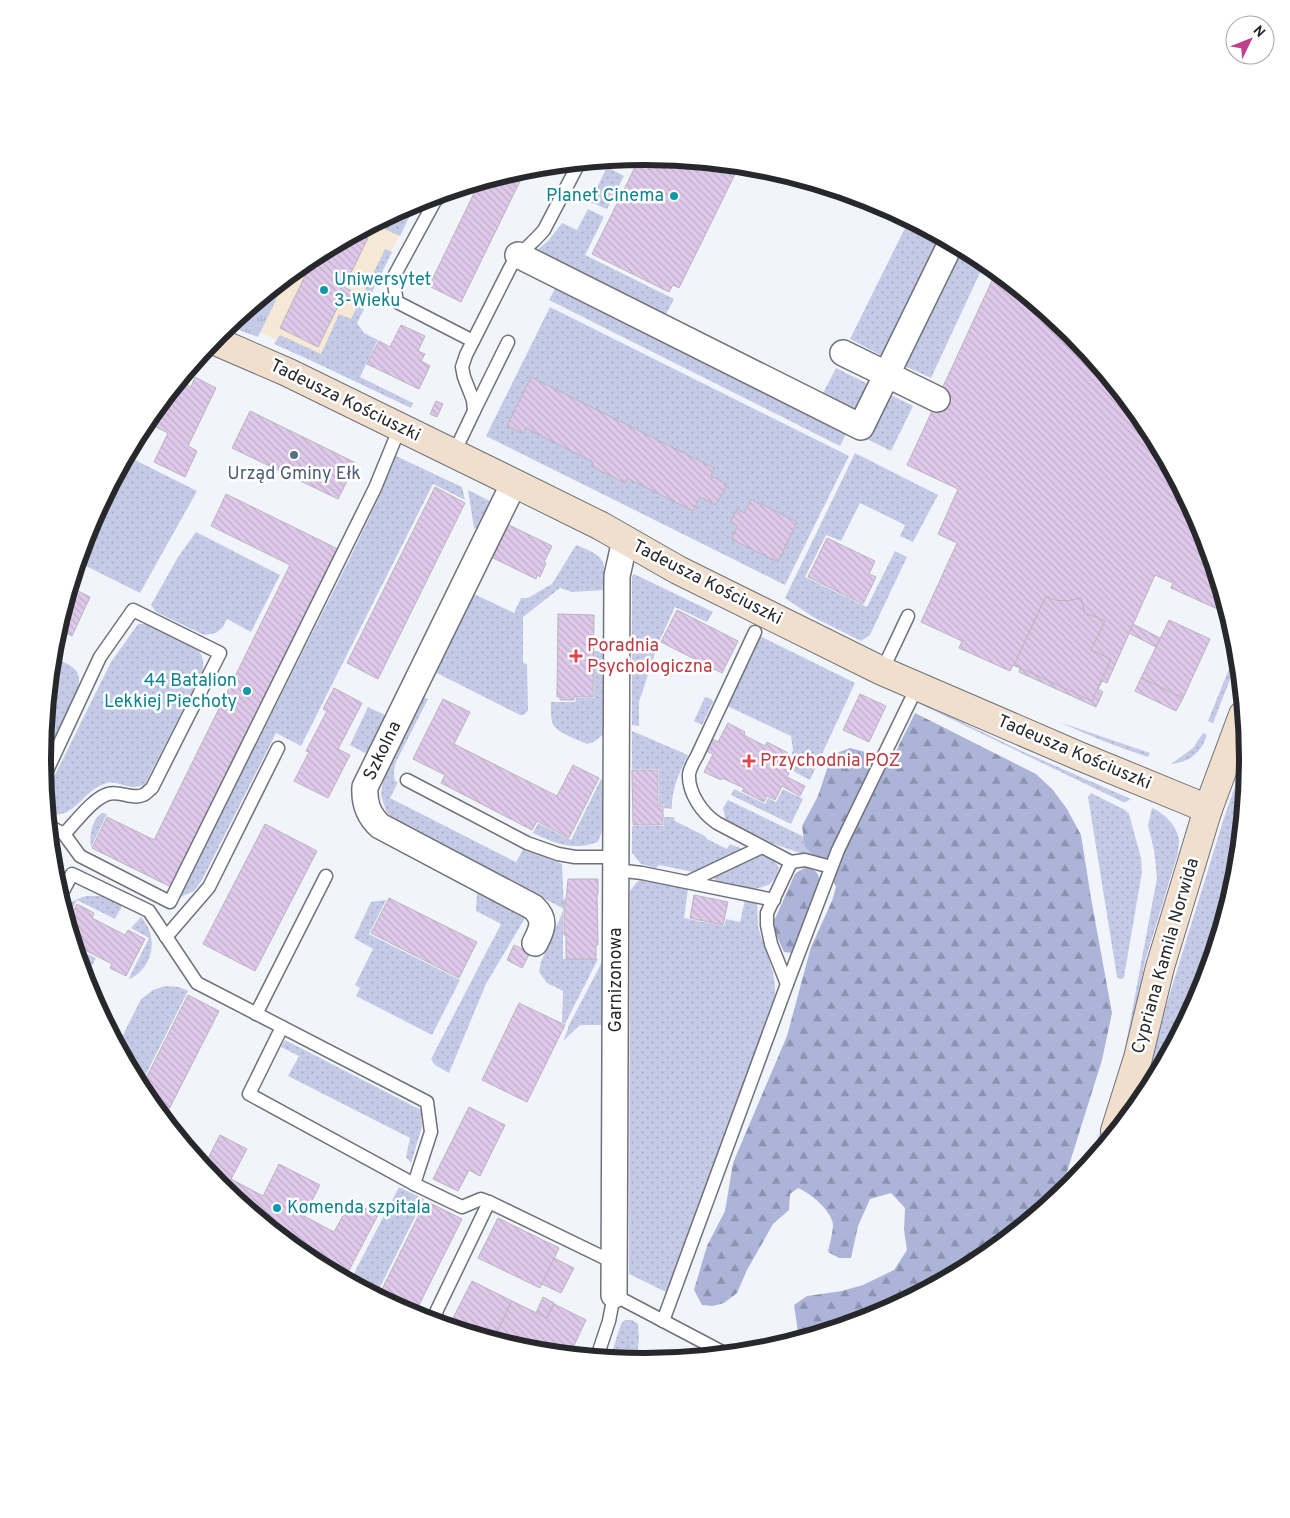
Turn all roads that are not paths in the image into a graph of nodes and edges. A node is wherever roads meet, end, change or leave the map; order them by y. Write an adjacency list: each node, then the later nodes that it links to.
1 (576, 169): 4 (lane)
2 (434, 204): 5 (lane)
3 (948, 249): 9 (street)
4 (518, 255): 5 (lane); 9 (street)
5 (473, 341): 11 (lane)
6 (508, 342): 11 (lane)
7 (221, 343): 12 (street, Tadeusza Kościuszki)
8 (843, 353): 9 (street)
9 (887, 374): 10 (street)
10 (937, 399)
11 (474, 411): 13 (lane)
12 (400, 427): 13 (street, Tadeusza Kościuszki); 26 (lane)
13 (454, 453): 14 (street, Tadeusza Kościuszki)
14 (514, 483): 15 (street, Tadeusza Kościuszki); 36 (street, Szkolna)
15 (625, 540): 18 (street, Tadeusza Kościuszki); 29 (street, Garnizonowa)
16 (908, 616): 18 (lane)
17 (755, 632): 27 (lane)
18 (882, 670): 19 (street, Tadeusza Kościuszki)
19 (917, 687): 24 (street, Tadeusza Kościuszki); 30 (lane)
20 (1238, 730): 24 (street, Cypriana Kamila Norwida)
21 (278, 748): 35 (lane)
22 (51, 762): 26 (lane)
23 (407, 780): 29 (lane)
24 (1208, 809): 40 (street, Cypriana Kamila Norwida)
25 (55, 829): 26 (lane)
26 (64, 834)
27 (762, 847): 28 (lane); 32 (lane)
28 (791, 862): 30 (lane); 34 (lane)
29 (616, 864): 32 (lane); 43 (street, Garnizonowa)
30 (831, 867): 37 (lane)
31 (326, 876): 38 (lane)
32 (688, 882): 34 (lane)
33 (65, 887): 35 (lane)
34 (774, 900): 37 (lane)
35 (166, 937): 38 (lane)
36 (535, 943)
37 (787, 984): 46 (lane)
38 (256, 1014): 39 (lane)
39 (282, 1027): 41 (lane); 41 (lane)
40 (1120, 1114)
41 (414, 1184): 42 (lane)
42 (489, 1202): 43 (lane); 45 (lane)
43 (614, 1263): 44 (street, Garnizonowa)
44 (613, 1302): 46 (lane); 48 (lane)
45 (436, 1314)
46 (663, 1321): 47 (lane)
47 (716, 1349)
48 (599, 1350)

